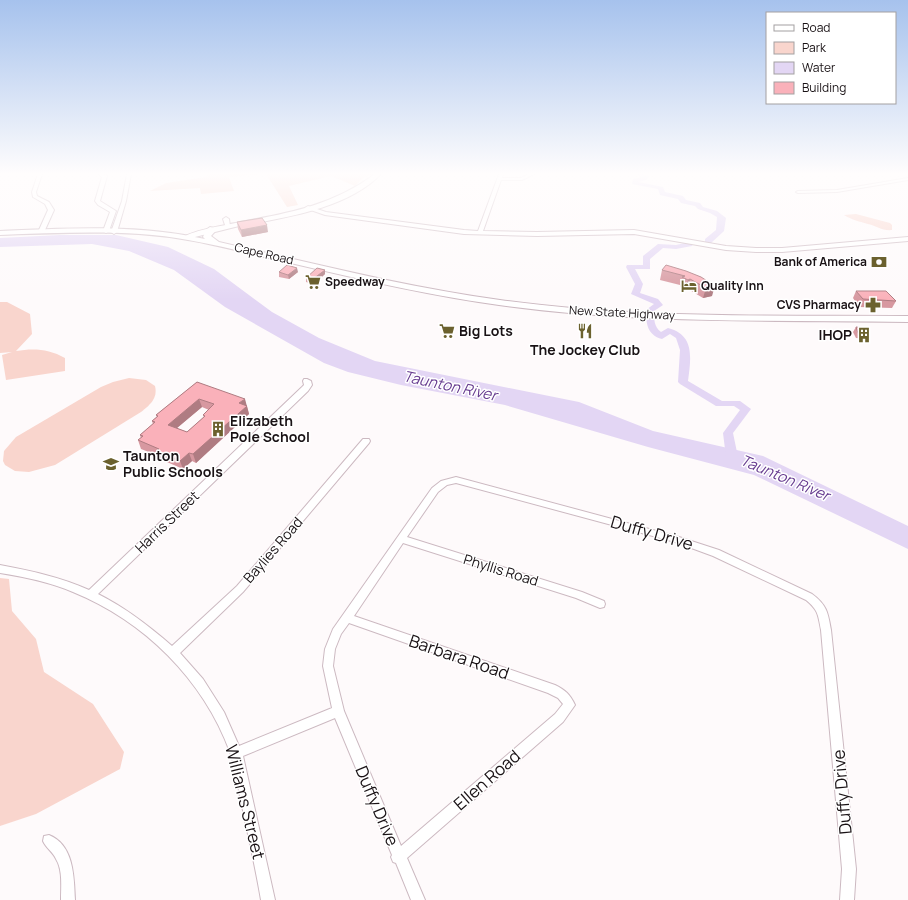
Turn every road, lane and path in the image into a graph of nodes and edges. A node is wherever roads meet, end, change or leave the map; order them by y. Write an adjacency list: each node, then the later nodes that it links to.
1 (48, 216): 9 (street)
2 (112, 216): 10 (street)
3 (117, 216): 10 (street)
4 (273, 216): 7 (main road)
5 (345, 216): 12 (street)
6 (490, 216): 12 (street)
7 (247, 222): 8 (main road); 13 (main road)
8 (213, 229): 13 (main road); 15 (highway)
9 (42, 230): 10 (highway, Cape Road); 11 (highway, Cape Road)
10 (110, 232): 13 (highway, Cape Road)
11 (0, 233)
12 (483, 233): 14 (street)
13 (187, 237): 15 (highway, Cape Road)
14 (908, 239)
15 (216, 243): 16 (highway, Cape Road)
16 (340, 271): 17 (highway, New State Highway)
17 (908, 319)
18 (307, 381): 22 (street, Harris Street)
19 (366, 441): 25 (street, Baylies Road)
20 (401, 539): 23 (street, Phyllis Road); 24 (street, Duffy Drive); 34 (street, Duffy Drive)
21 (0, 569): 22 (street, Williams Street)
22 (91, 595): 25 (street, Williams Street)
23 (600, 604)
24 (347, 618): 26 (street, Barbara Road); 27 (street, Duffy Drive)
25 (173, 652): 28 (street, Williams Street)
26 (568, 701): 30 (street, Ellen Road)
27 (338, 711): 28 (street); 30 (street, Duffy Drive)
28 (236, 753): 32 (street, Williams Street)
29 (49, 841): 31 (street)
30 (398, 856): 33 (street, Duffy Drive)
31 (68, 900)
32 (268, 900)
33 (418, 900)
34 (847, 900)

